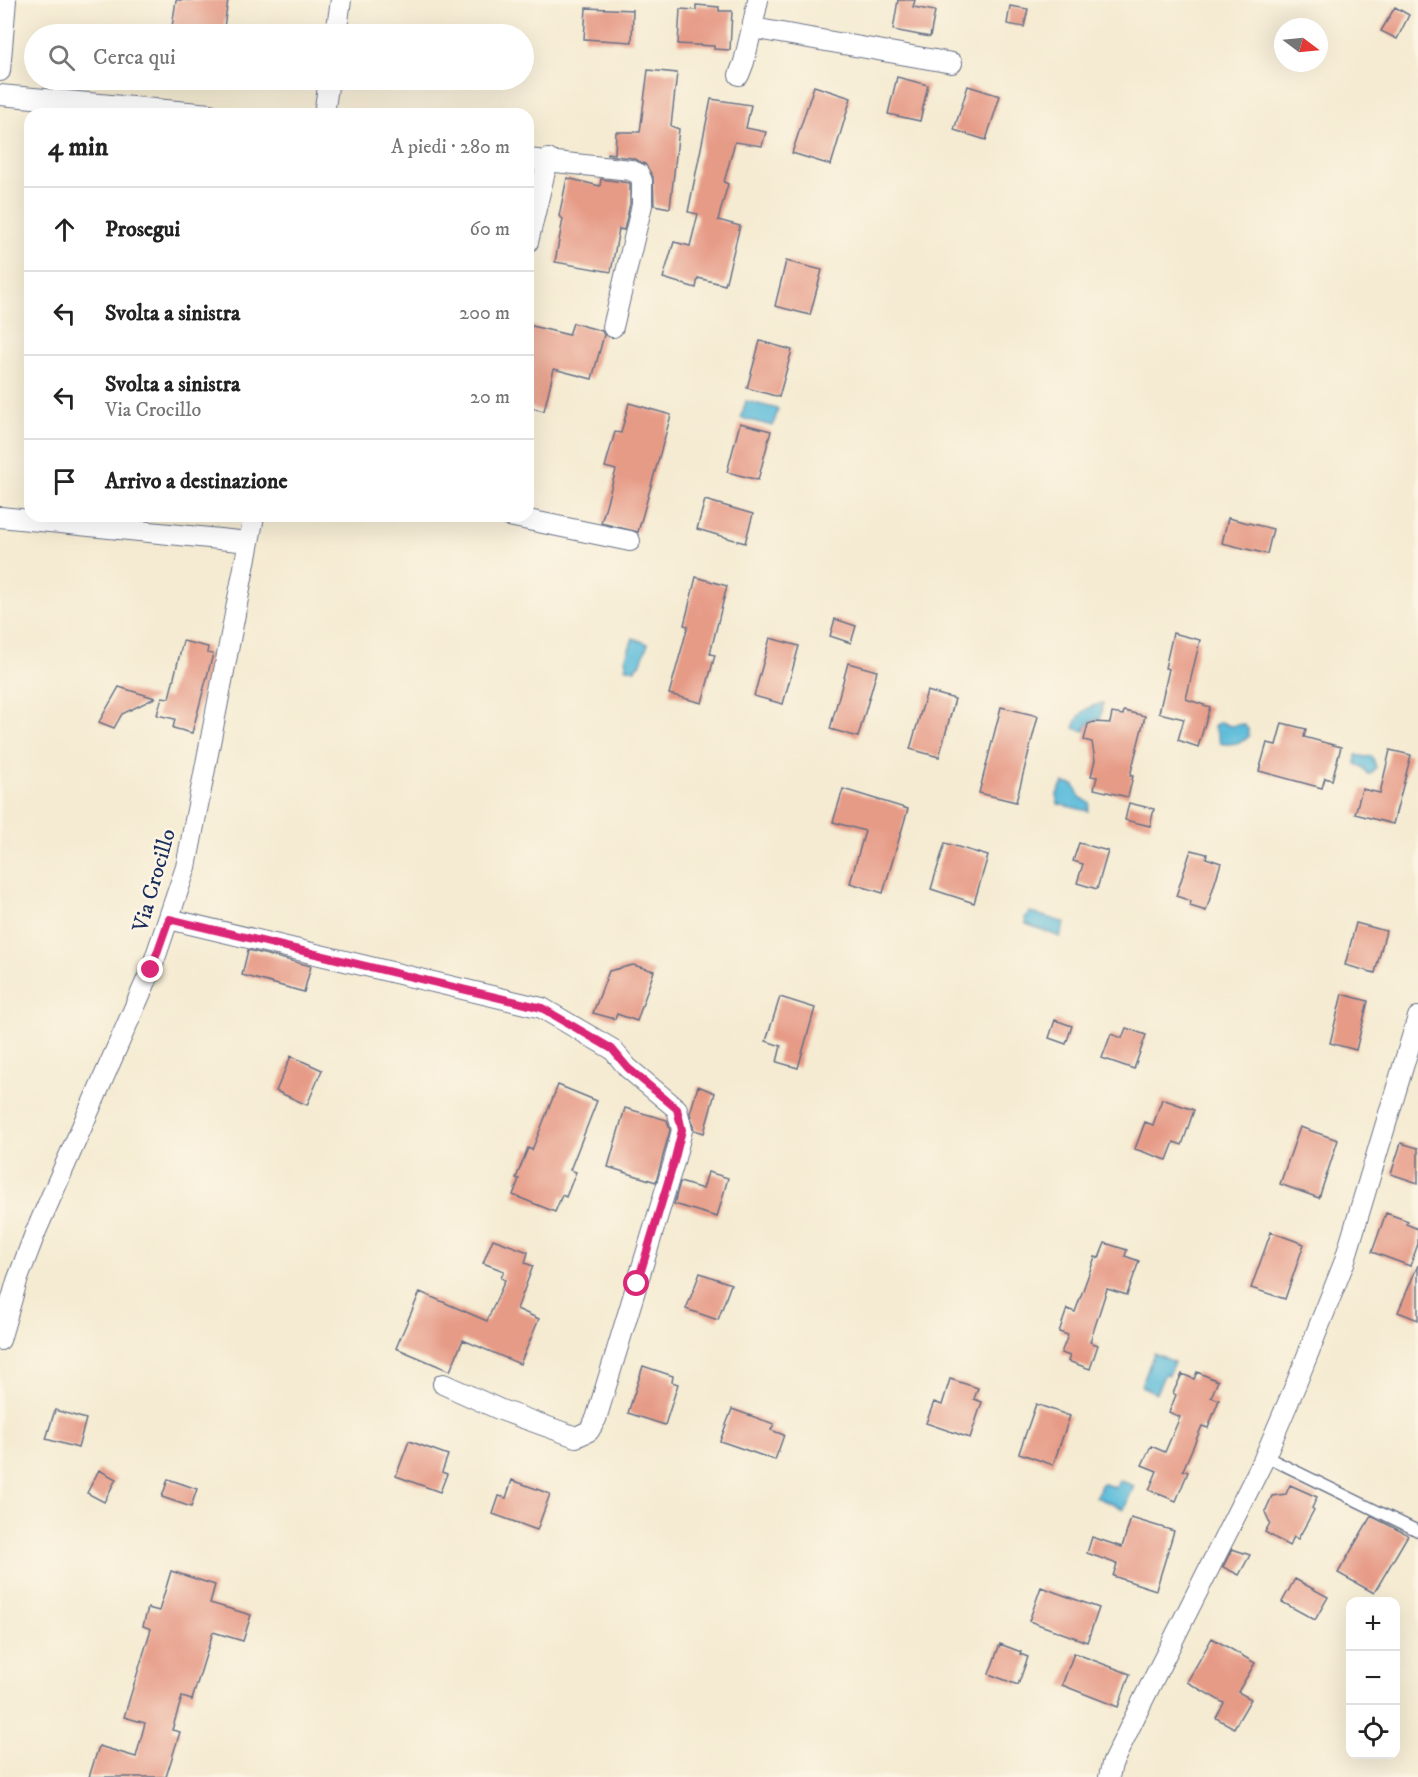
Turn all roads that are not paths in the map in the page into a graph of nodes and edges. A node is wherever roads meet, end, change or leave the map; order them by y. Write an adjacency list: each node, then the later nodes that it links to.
1 (6, 0): 7 (street)
2 (341, 0): 4 (street)
3 (758, 0): 5 (street)
4 (337, 24)
5 (752, 28): 6 (street); 8 (street)
6 (952, 63)
7 (0, 71)
8 (739, 75)
9 (328, 90): 12 (street)
10 (0, 95): 11 (street)
11 (144, 108)
12 (325, 108)
13 (534, 159): 14 (street)
14 (548, 159): 15 (street); 16 (street)
15 (534, 217)
16 (613, 327)
17 (0, 517): 18 (street)
18 (24, 519)
19 (534, 521): 22 (street)
20 (50, 522): 23 (street)
21 (253, 522): 23 (street, Via Crocillo)
22 (630, 541)
23 (249, 542): 24 (street, Via Crocillo)
24 (169, 919): 26 (street, Via Crocillo); 27 (street)
25 (1418, 1017): 28 (street)
26 (0, 1340)
27 (443, 1384)
28 (1265, 1456): 29 (lane); 30 (street)
29 (1418, 1531)
30 (1108, 1777)

